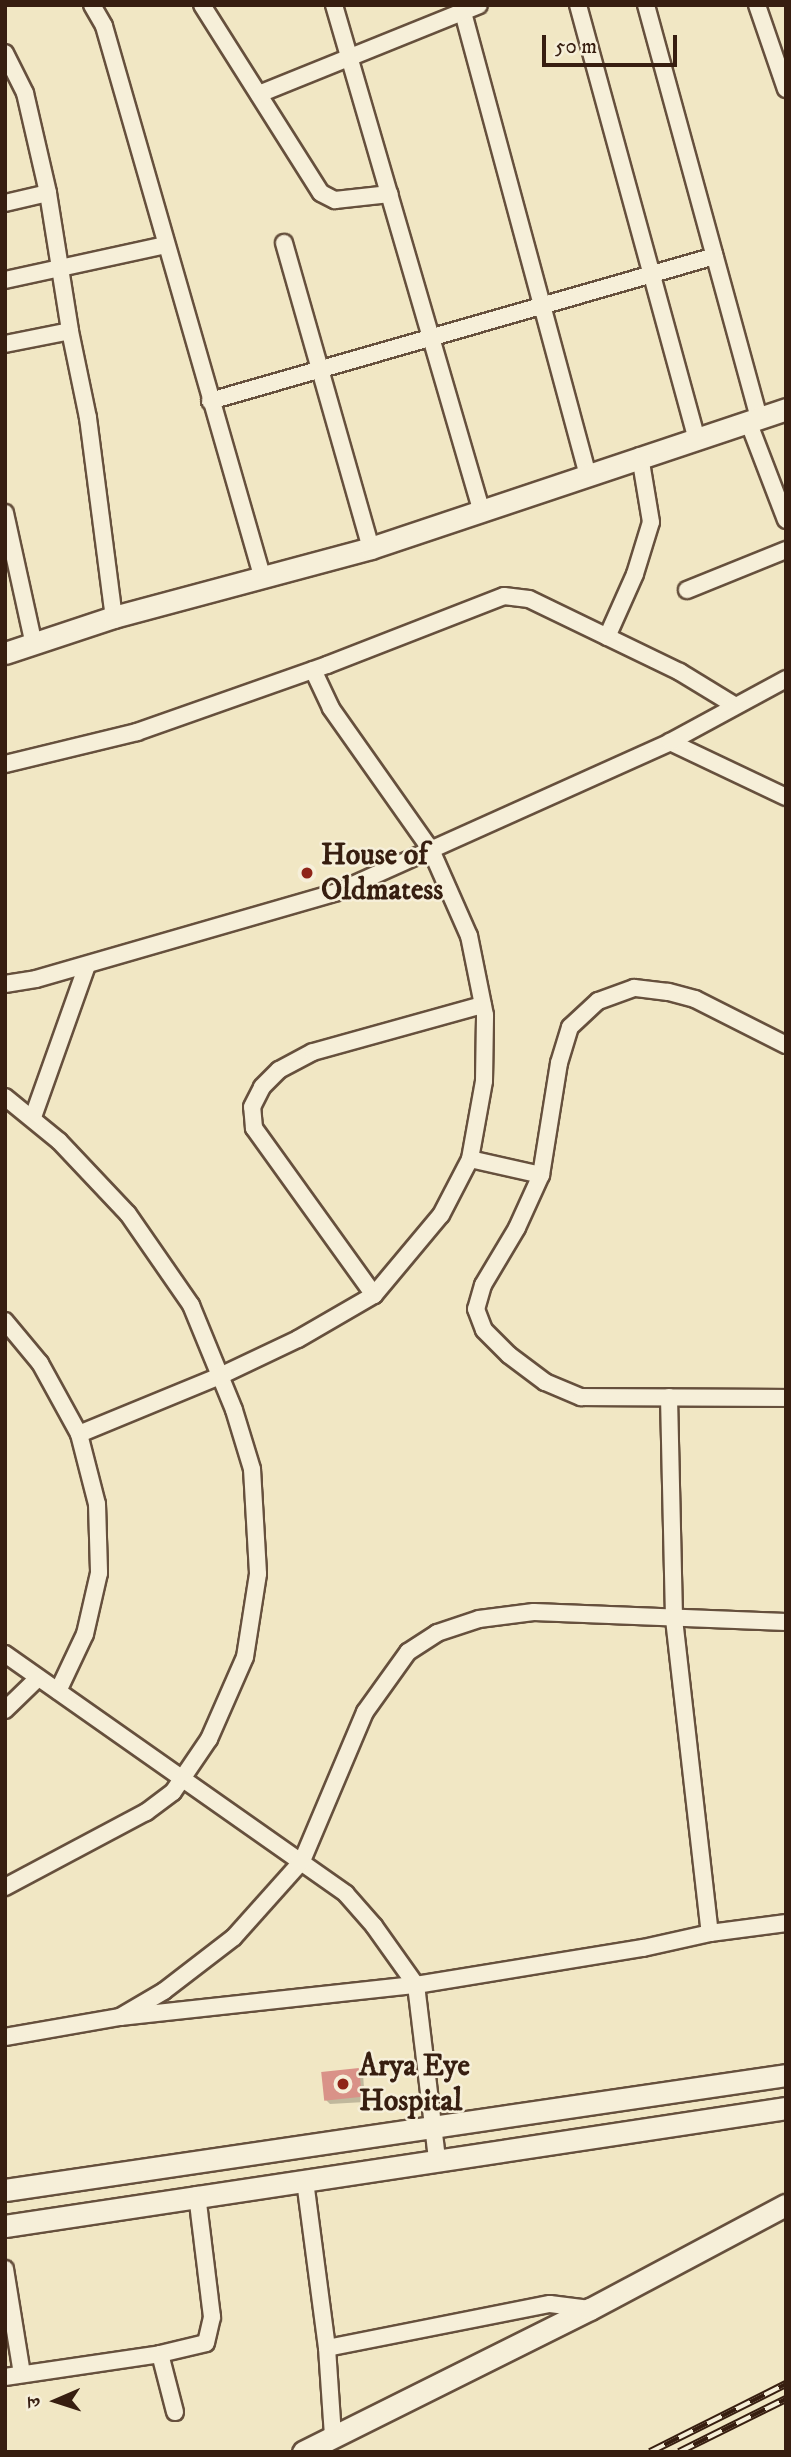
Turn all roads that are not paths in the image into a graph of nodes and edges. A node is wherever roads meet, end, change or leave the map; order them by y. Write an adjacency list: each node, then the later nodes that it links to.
1 (92, 5): 17 (street)
2 (202, 5): 12 (street)
3 (334, 5): 10 (street)
4 (479, 5): 8 (street)
5 (578, 5): 20 (street)
6 (646, 5): 18 (street)
7 (757, 5): 11 (street)
8 (462, 8): 10 (street); 22 (street)
9 (5, 53): 13 (street)
10 (350, 57): 12 (street); 14 (street)
11 (786, 89)
12 (259, 94): 14 (street)
13 (48, 193): 15 (street); 19 (street)
14 (390, 194): 24 (street)
15 (5, 203)
16 (284, 243): 26 (street)
17 (166, 244): 19 (street); 27 (street)
18 (715, 256): 20 (street); 29 (street)
19 (59, 268): 21 (street); 23 (street)
20 (652, 274): 22 (street); 30 (street)
21 (5, 280)
22 (542, 306): 24 (street); 32 (street)
23 (69, 331): 25 (street); 40 (street)
24 (431, 338): 26 (street); 33 (street)
25 (5, 344)
26 (320, 370): 27 (street); 36 (street)
27 (210, 401): 38 (street)
28 (786, 409): 29 (street)
29 (753, 419): 30 (street); 34 (street)
30 (696, 437): 31 (street)
31 (640, 456): 32 (street); 41 (street)
32 (587, 472): 33 (street)
33 (481, 509): 36 (street)
34 (786, 520)
35 (6, 521): 42 (street)
36 (371, 548): 38 (street)
37 (786, 550): 39 (street)
38 (263, 579): 40 (street)
39 (687, 590)
40 (114, 617): 42 (street)
41 (607, 637): 44 (street); 46 (street)
42 (34, 645): 43 (street)
43 (5, 653)
44 (313, 670): 48 (street); 50 (street)
45 (786, 679): 46 (street)
46 (734, 705): 47 (street)
47 (670, 742): 49 (street); 50 (street)
48 (5, 765)
49 (786, 797)
50 (430, 850): 51 (street); 53 (street)
51 (88, 965): 52 (street); 56 (street)
52 (5, 984)
53 (483, 1004): 57 (street); 59 (street)
54 (786, 1045): 58 (street)
55 (5, 1097): 56 (street)
56 (33, 1117): 61 (street)
57 (470, 1159): 58 (street); 59 (street)
58 (541, 1175): 62 (street)
59 (374, 1295): 61 (street)
60 (5, 1321): 64 (street)
61 (220, 1376): 64 (street); 71 (street)
62 (669, 1397): 63 (street); 65 (street)
63 (786, 1398)
64 (79, 1434): 69 (street)
65 (674, 1619): 66 (street); 72 (street); 75 (street)
66 (786, 1622)
67 (5, 1654): 68 (street)
68 (38, 1678): 69 (street); 70 (street)
69 (58, 1691): 71 (street)
70 (5, 1710)
71 (183, 1778): 72 (street); 73 (street)
72 (302, 1861): 76 (street); 77 (street)
73 (5, 1887)
74 (786, 1923): 75 (street)
75 (710, 1933): 76 (street)
76 (416, 1986): 77 (street); 81 (street)
77 (120, 2017): 78 (street)
78 (5, 2037)
79 (786, 2075): 81 (street)
80 (786, 2108): 82 (street)
81 (433, 2128): 82 (street); 84 (street)
82 (437, 2159): 83 (street)
83 (305, 2181): 85 (street); 90 (street)
84 (5, 2190)
85 (197, 2195): 87 (street); 91 (street)
86 (786, 2205): 89 (street)
87 (5, 2226)
88 (5, 2269): 92 (street)
89 (590, 2309): 90 (street); 95 (street)
90 (327, 2348): 95 (street)
91 (160, 2354): 92 (street); 94 (street)
92 (22, 2374): 93 (street)
93 (5, 2377)
94 (175, 2412)
95 (333, 2436): 96 (street)
96 (303, 2452)

